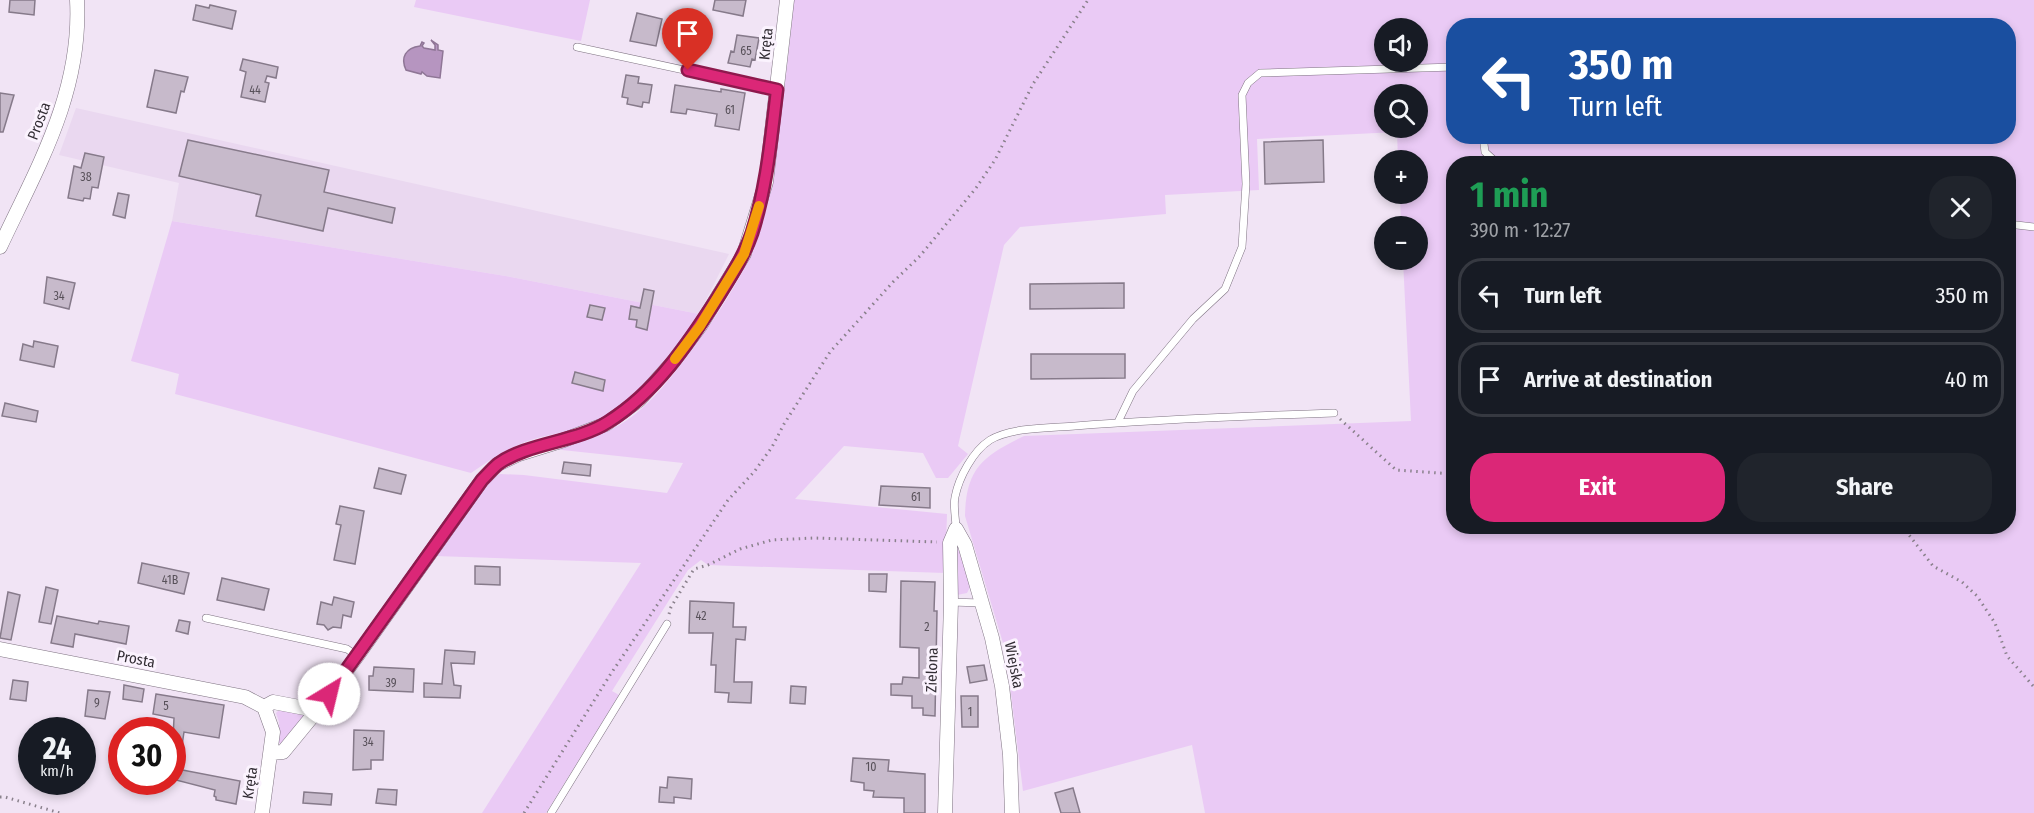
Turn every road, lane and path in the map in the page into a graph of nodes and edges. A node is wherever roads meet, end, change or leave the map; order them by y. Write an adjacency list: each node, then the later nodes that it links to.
1 (77, 0): 9 (street, Prosta)
2 (787, 0): 6 (street, Kręta)
3 (1088, 0): 29 (path)
4 (577, 46): 6 (lane)
5 (1446, 67): 11 (lane)
6 (777, 90): 21 (street, Kręta)
7 (2016, 225): 8 (lane)
8 (2034, 227)
9 (0, 247)
10 (1334, 413): 11 (lane); 12 (path)
11 (1118, 422): 13 (lane)
12 (1446, 474)
13 (956, 529): 15 (street, Zielona); 17 (street, Wiejska)
14 (1908, 534): 22 (path)
15 (951, 543): 16 (street, Zielona); 19 (path)
16 (951, 602): 17 (lane); 31 (street, Zielona)
17 (981, 603): 32 (street, Wiejska)
18 (206, 618): 21 (lane)
19 (667, 624): 30 (lane)
20 (0, 649): 23 (street, Prosta)
21 (357, 656): 24 (street, Kręta)
22 (2034, 687)
23 (264, 706): 24 (street, Prosta); 25 (street)
24 (315, 713): 25 (street, Kręta)
25 (271, 753): 28 (street, Kręta)
26 (0, 797): 27 (path)
27 (60, 813)
28 (262, 813)
29 (524, 813)
30 (551, 813)
31 (945, 813)
32 (1012, 813)

